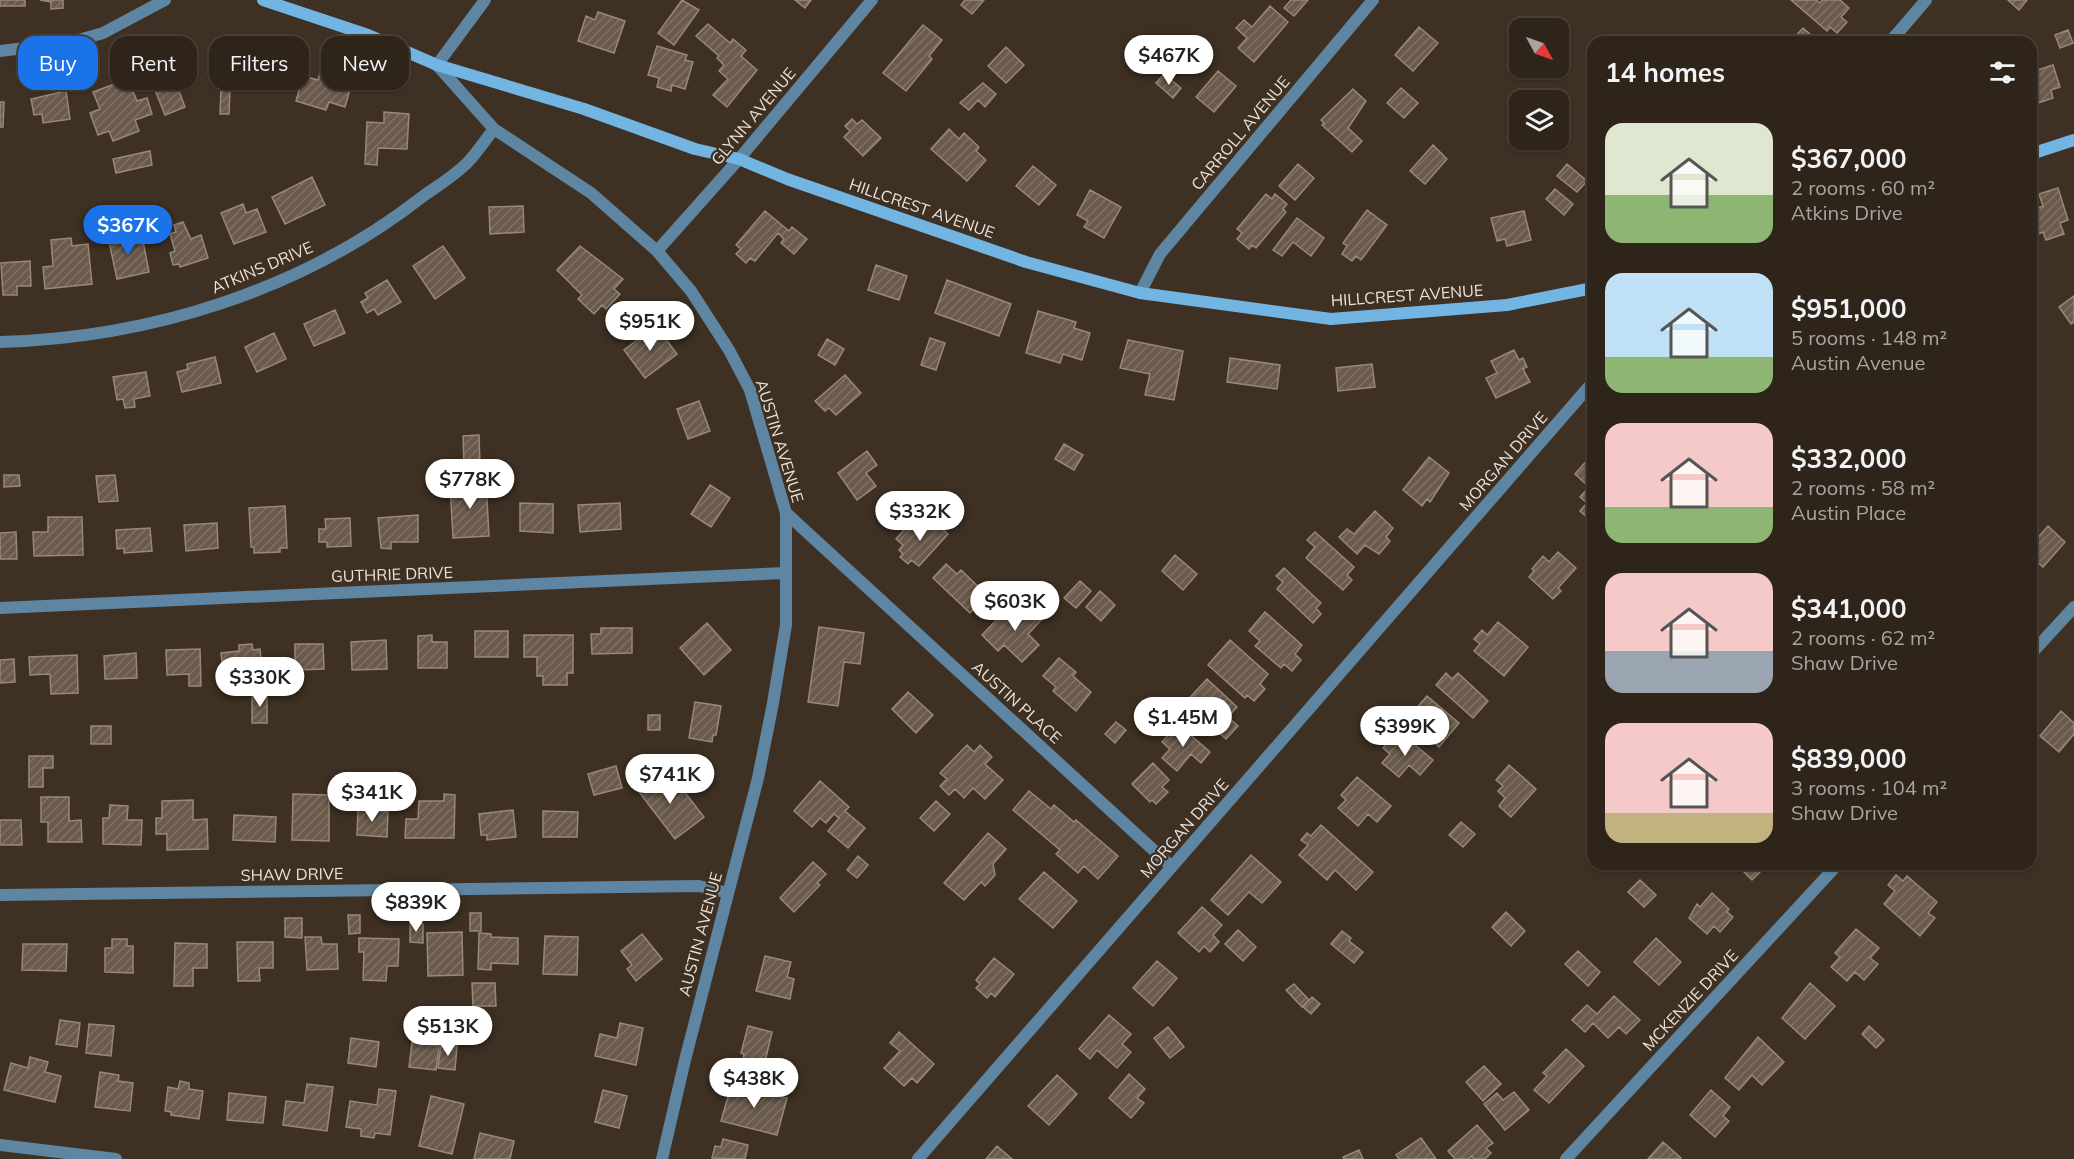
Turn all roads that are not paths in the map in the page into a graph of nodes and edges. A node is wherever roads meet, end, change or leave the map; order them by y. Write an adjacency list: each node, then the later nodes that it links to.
1 (165, 0): 9 (street)
2 (263, 0): 7 (street, HILLCREST AVENUE)
3 (485, 0): 10 (street)
4 (872, 0): 14 (street, GLYNN AVENUE)
5 (1373, 0): 17 (street, CARROLL AVENUE)
6 (1926, 0): 8 (street)
7 (291, 5): 10 (street, HILLCREST AVENUE)
8 (1895, 36)
9 (0, 51)
10 (437, 65): 11 (street, AUSTIN AVENUE); 14 (street, HILLCREST AVENUE)
11 (494, 129): 15 (street, AUSTIN AVENUE); 18 (street, ATKINS DRIVE)
12 (2074, 140): 13 (street)
13 (2037, 152)
14 (739, 159): 15 (street, GLYNN AVENUE); 17 (street, HILLCREST AVENUE)
15 (657, 251): 20 (street, AUSTIN AVENUE)
16 (1587, 289): 17 (street, HILLCREST AVENUE)
17 (1140, 293)
18 (0, 342)
19 (1587, 389): 25 (street, MORGAN DRIVE)
20 (786, 513): 21 (street, AUSTIN AVENUE); 25 (street, AUSTIN PLACE)
21 (785, 573): 23 (street, GUTHRIE DRIVE); 27 (street, AUSTIN AVENUE)
22 (2074, 607): 24 (street)
23 (0, 608)
24 (2037, 647)
25 (1172, 867): 32 (street, MORGAN DRIVE)
26 (1832, 870): 33 (street, MCKENZIE DRIVE)
27 (728, 893): 28 (street, SHAW DRIVE); 31 (street, AUSTIN AVENUE)
28 (0, 895)
29 (0, 1144): 30 (street)
30 (116, 1159)
31 (662, 1159)
32 (918, 1159)
33 (1566, 1159)

